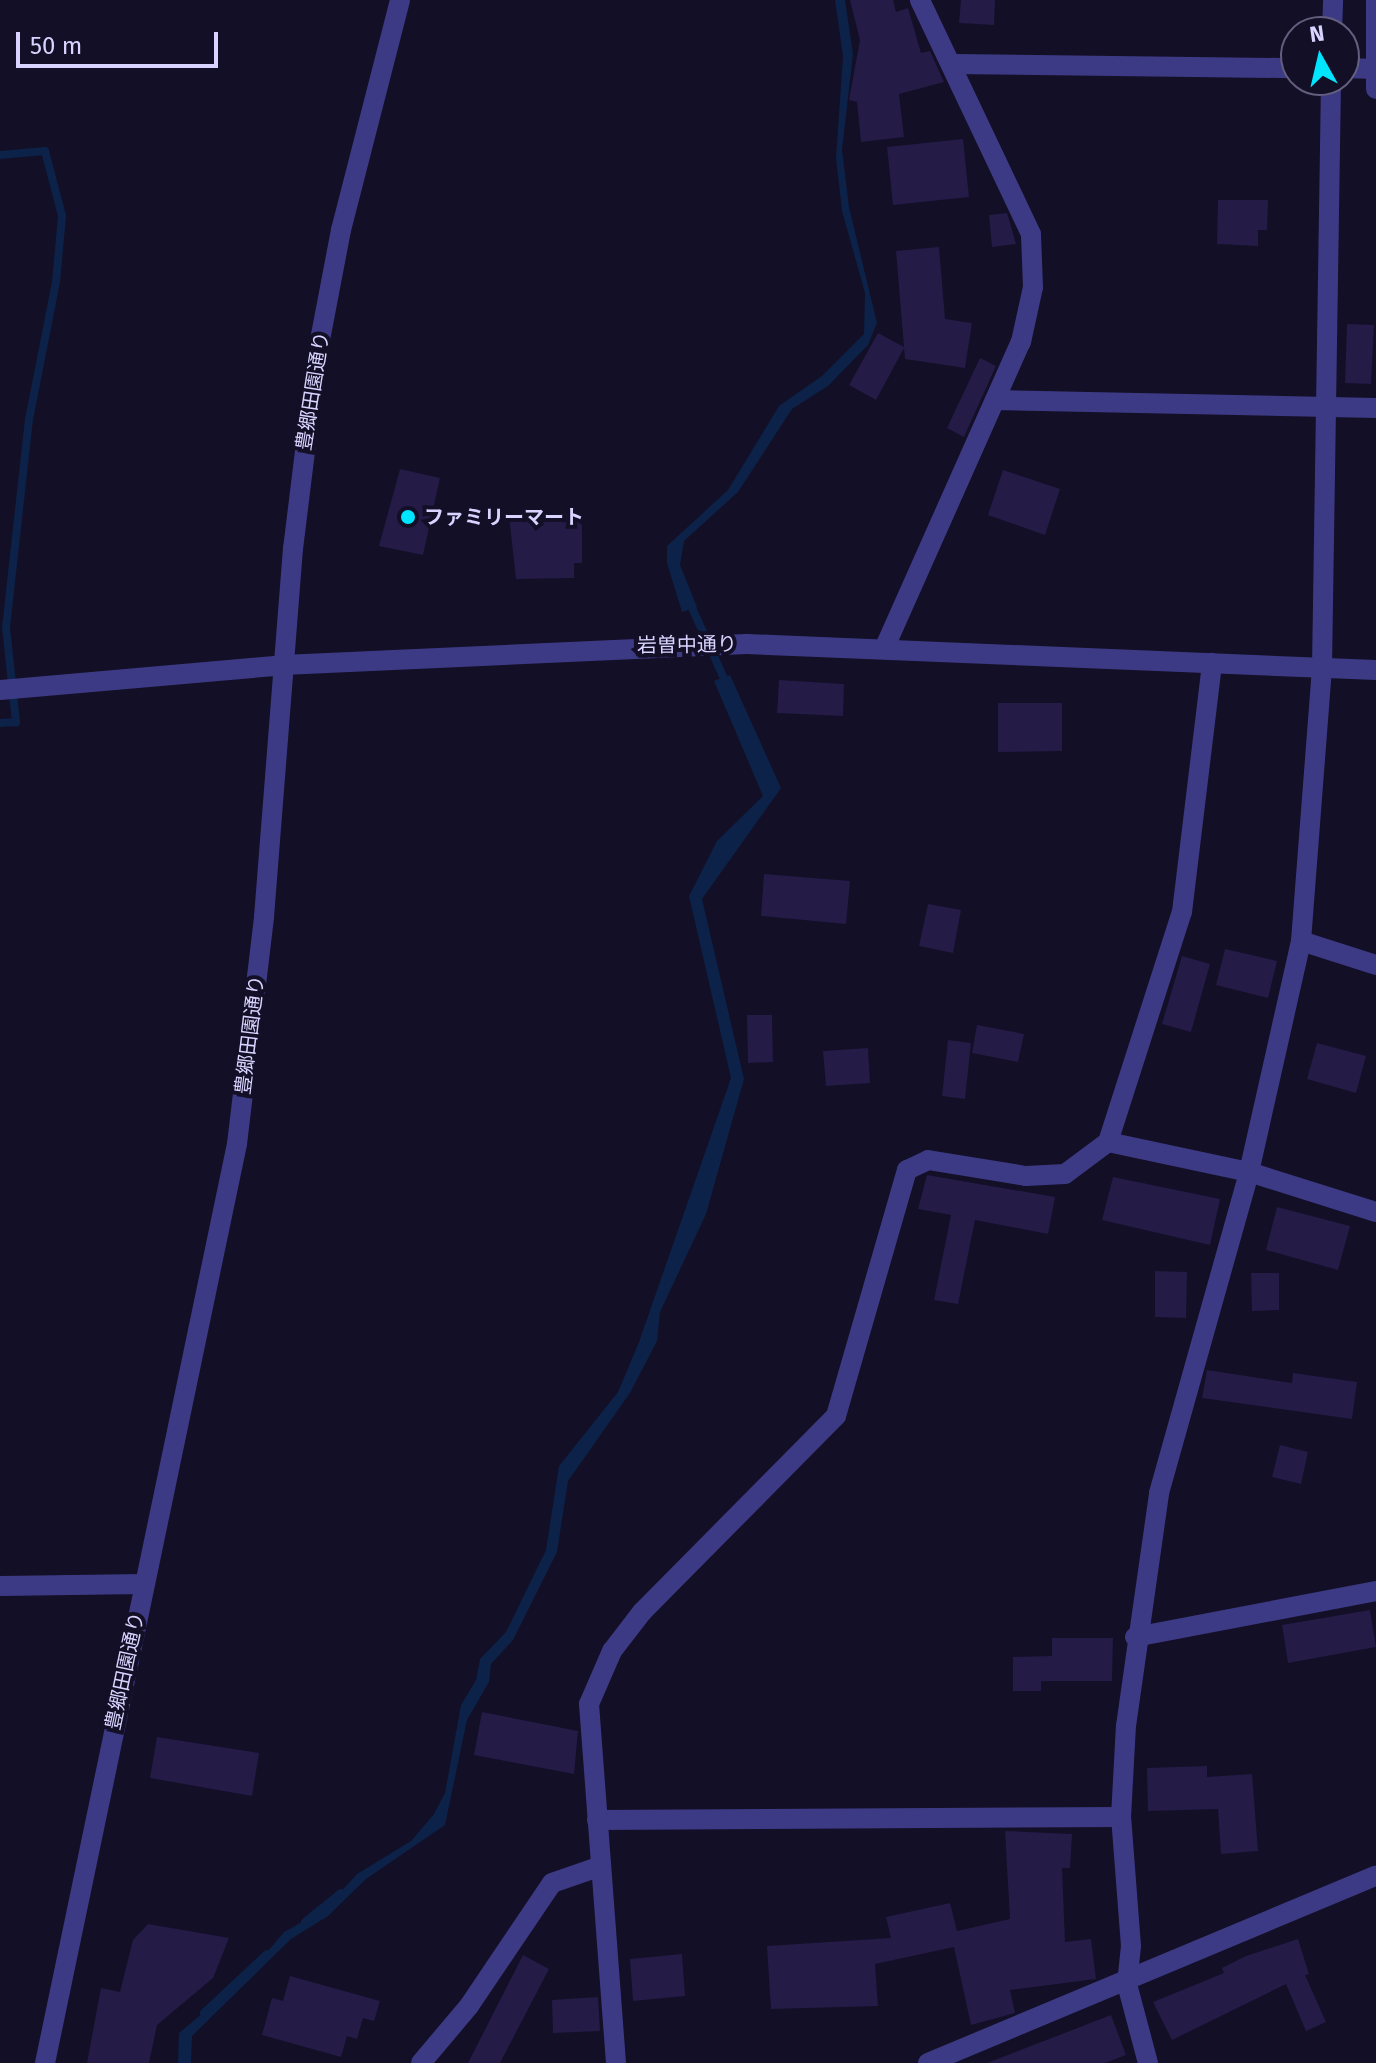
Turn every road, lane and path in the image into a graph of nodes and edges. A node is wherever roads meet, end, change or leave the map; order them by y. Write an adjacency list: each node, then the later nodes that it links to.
1 (400, 0): 14 (street, 豊郷田園通り)
2 (920, 0): 4 (street)
3 (1376, 0): 6 (street)
4 (953, 64): 5 (street); 9 (street)
5 (1280, 68)
6 (1376, 69): 7 (street)
7 (1376, 89)
8 (1331, 96): 10 (street)
9 (995, 400): 10 (street); 12 (street)
10 (1326, 408): 11 (street); 15 (street)
11 (1376, 408)
12 (884, 649): 13 (street, 岩曽中通り); 14 (street, 岩曽中通り)
13 (1212, 663): 15 (street, 岩曽中通り); 20 (street)
14 (283, 665): 17 (street, 岩曽中通り); 23 (street, 豊郷田園通り)
15 (1322, 668): 16 (street, 岩曽中通り); 18 (street)
16 (1376, 670)
17 (0, 690)
18 (1301, 941): 19 (street); 21 (street)
19 (1376, 965)
20 (1108, 1142): 21 (street); 28 (street)
21 (1249, 1172): 22 (street); 26 (street)
22 (1376, 1212)
23 (144, 1584): 24 (street); 32 (street, 豊郷田園通り)
24 (0, 1586)
25 (1376, 1591): 26 (street)
26 (1135, 1637): 27 (street)
27 (1121, 1817): 28 (street); 31 (street)
28 (597, 1820): 29 (street)
29 (601, 1866): 33 (street); 34 (street)
30 (1376, 1876): 31 (street)
31 (1127, 1984): 35 (street); 36 (street)
32 (45, 2063)
33 (421, 2063)
34 (616, 2063)
35 (928, 2063)
36 (1148, 2063)

